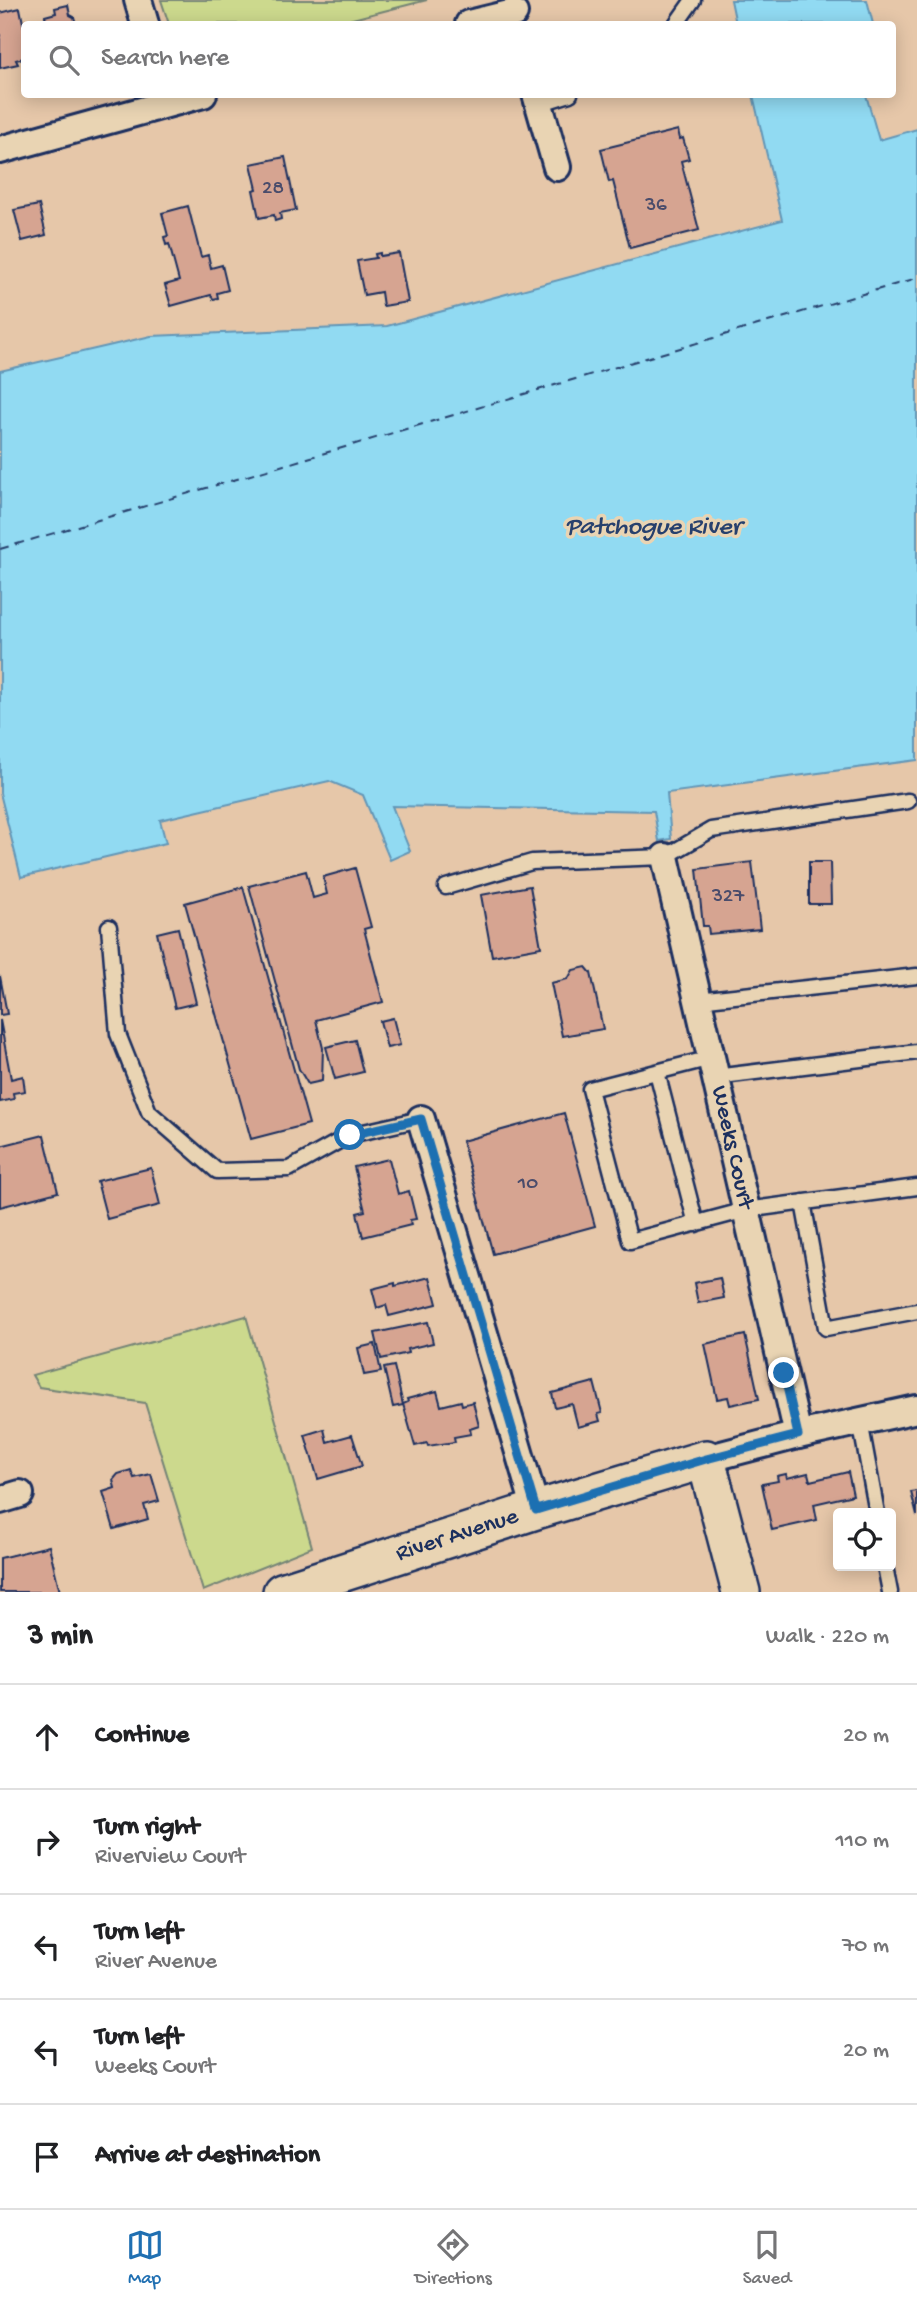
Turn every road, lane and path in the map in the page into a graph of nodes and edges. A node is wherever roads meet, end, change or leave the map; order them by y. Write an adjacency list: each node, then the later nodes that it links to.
1 (138, 0): 4 (street)
2 (693, 0): 6 (lane)
3 (513, 13): 5 (street)
4 (144, 21)
5 (482, 21)
6 (678, 21)
7 (165, 99): 9 (street)
8 (537, 99): 10 (street)
9 (0, 150)
10 (557, 167)
11 (908, 801): 12 (lane)
12 (665, 858): 13 (lane); 16 (street, Weeks Court)
13 (446, 887)
14 (109, 927): 20 (lane)
15 (917, 976): 16 (lane)
16 (698, 1000): 18 (street, Weeks Court)
17 (917, 1052): 18 (lane)
18 (713, 1068): 19 (lane); 23 (street, Weeks Court)
19 (657, 1072): 24 (lane); 24 (lane)
20 (421, 1119): 31 (street)
21 (917, 1187): 22 (lane)
22 (803, 1202): 23 (lane); 25 (lane)
23 (746, 1210): 24 (lane); 28 (street, Weeks Court)
24 (696, 1224)
25 (917, 1311)
26 (917, 1409): 27 (street, River Avenue)
27 (860, 1421): 28 (street, River Avenue); 30 (lane)
28 (798, 1435): 29 (street, River Avenue)
29 (706, 1459): 31 (main road, River Avenue); 34 (main road)
30 (876, 1508)
31 (536, 1510): 33 (main road, River Avenue)
32 (886, 1571): 35 (lane)
33 (306, 1588)
34 (741, 1592)
35 (890, 1592)

